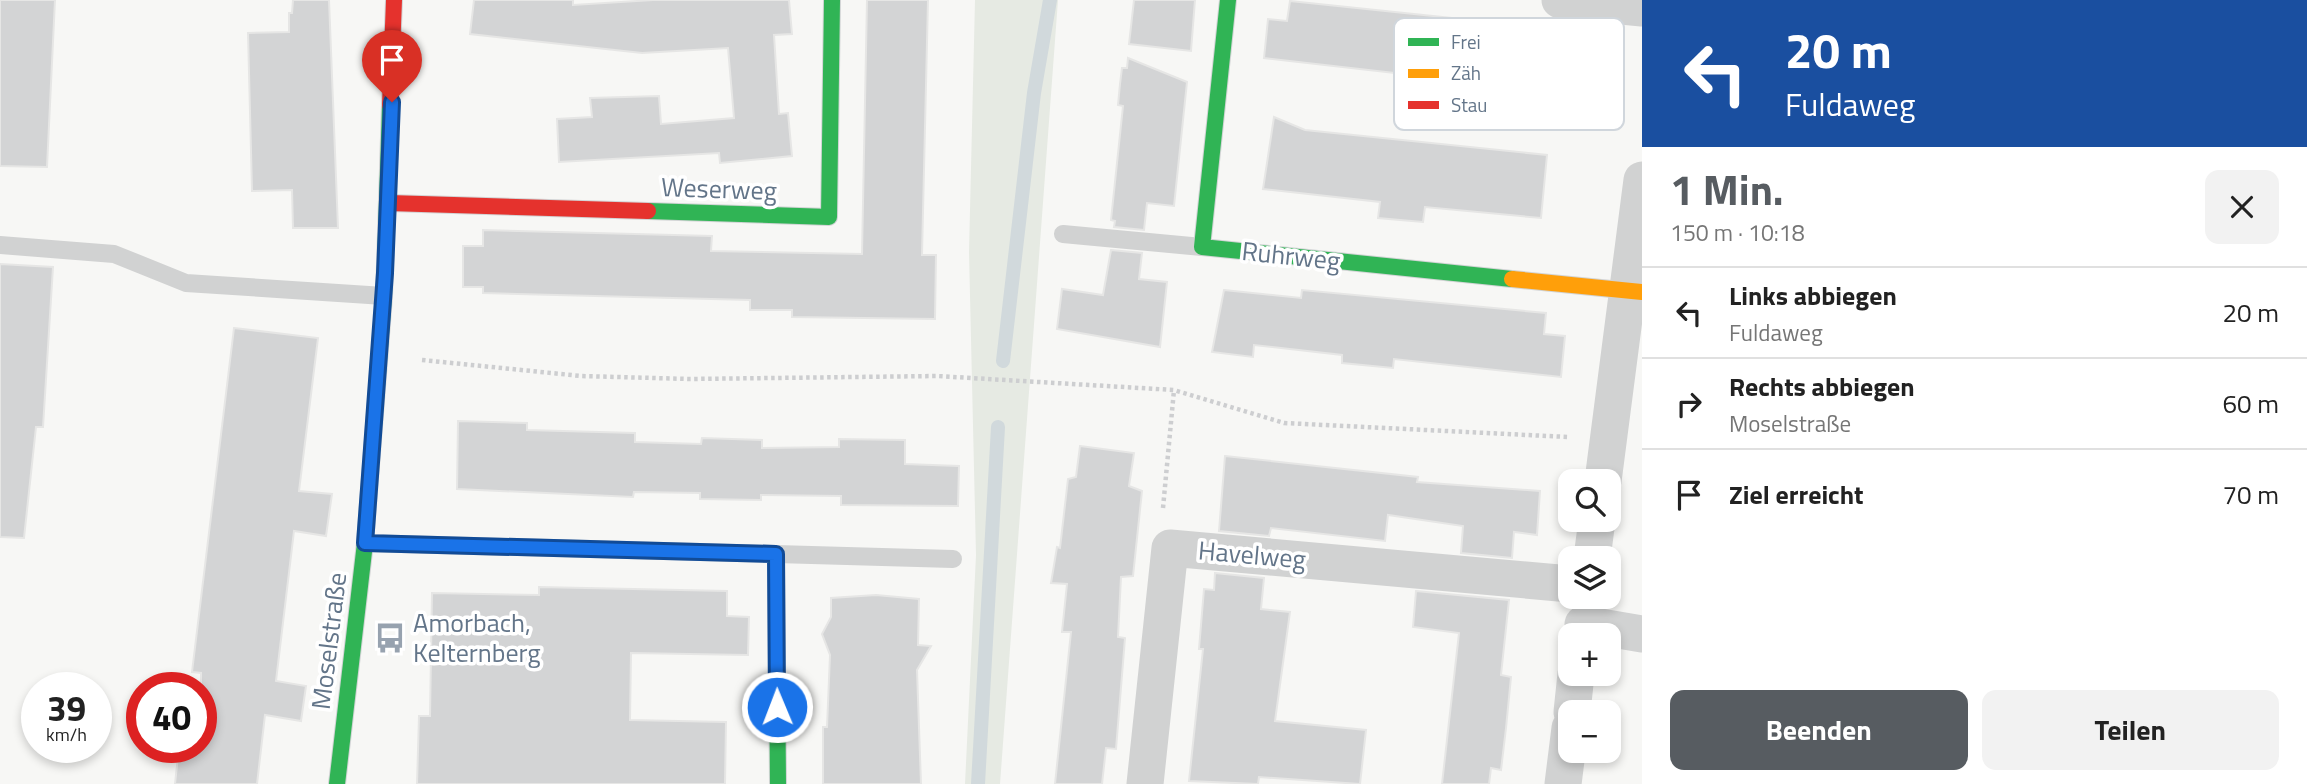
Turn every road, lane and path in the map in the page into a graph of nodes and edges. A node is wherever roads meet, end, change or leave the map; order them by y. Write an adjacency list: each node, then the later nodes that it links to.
1 (394, 0): 7 (street, Moselstraße)
2 (832, 0): 7 (street, Weserweg)
3 (1227, 0): 10 (street)
4 (1560, 0): 5 (street)
5 (1642, 8)
6 (1642, 180): 11 (street)
7 (389, 203): 12 (street, Moselstraße)
8 (1063, 234): 10 (lane)
9 (0, 245): 12 (lane)
10 (1202, 247): 11 (street, Ruhrweg)
11 (1635, 291): 15 (street)
12 (384, 296): 13 (street, Moselstraße)
13 (379, 355): 14 (path); 17 (street, Moselstraße)
14 (1174, 390): 15 (path); 18 (path)
15 (1609, 439): 16 (street)
16 (1605, 469)
17 (365, 543): 19 (street); 25 (street, Moselstraße)
18 (1170, 548): 21 (street, Havelweg); 27 (street, Havelweg)
19 (776, 554): 20 (lane); 26 (street)
20 (953, 559)
21 (1558, 583)
22 (1583, 619): 23 (street)
23 (1642, 634)
24 (1566, 763): 28 (street)
25 (337, 784)
26 (778, 784)
27 (1144, 784)
28 (1563, 784)

